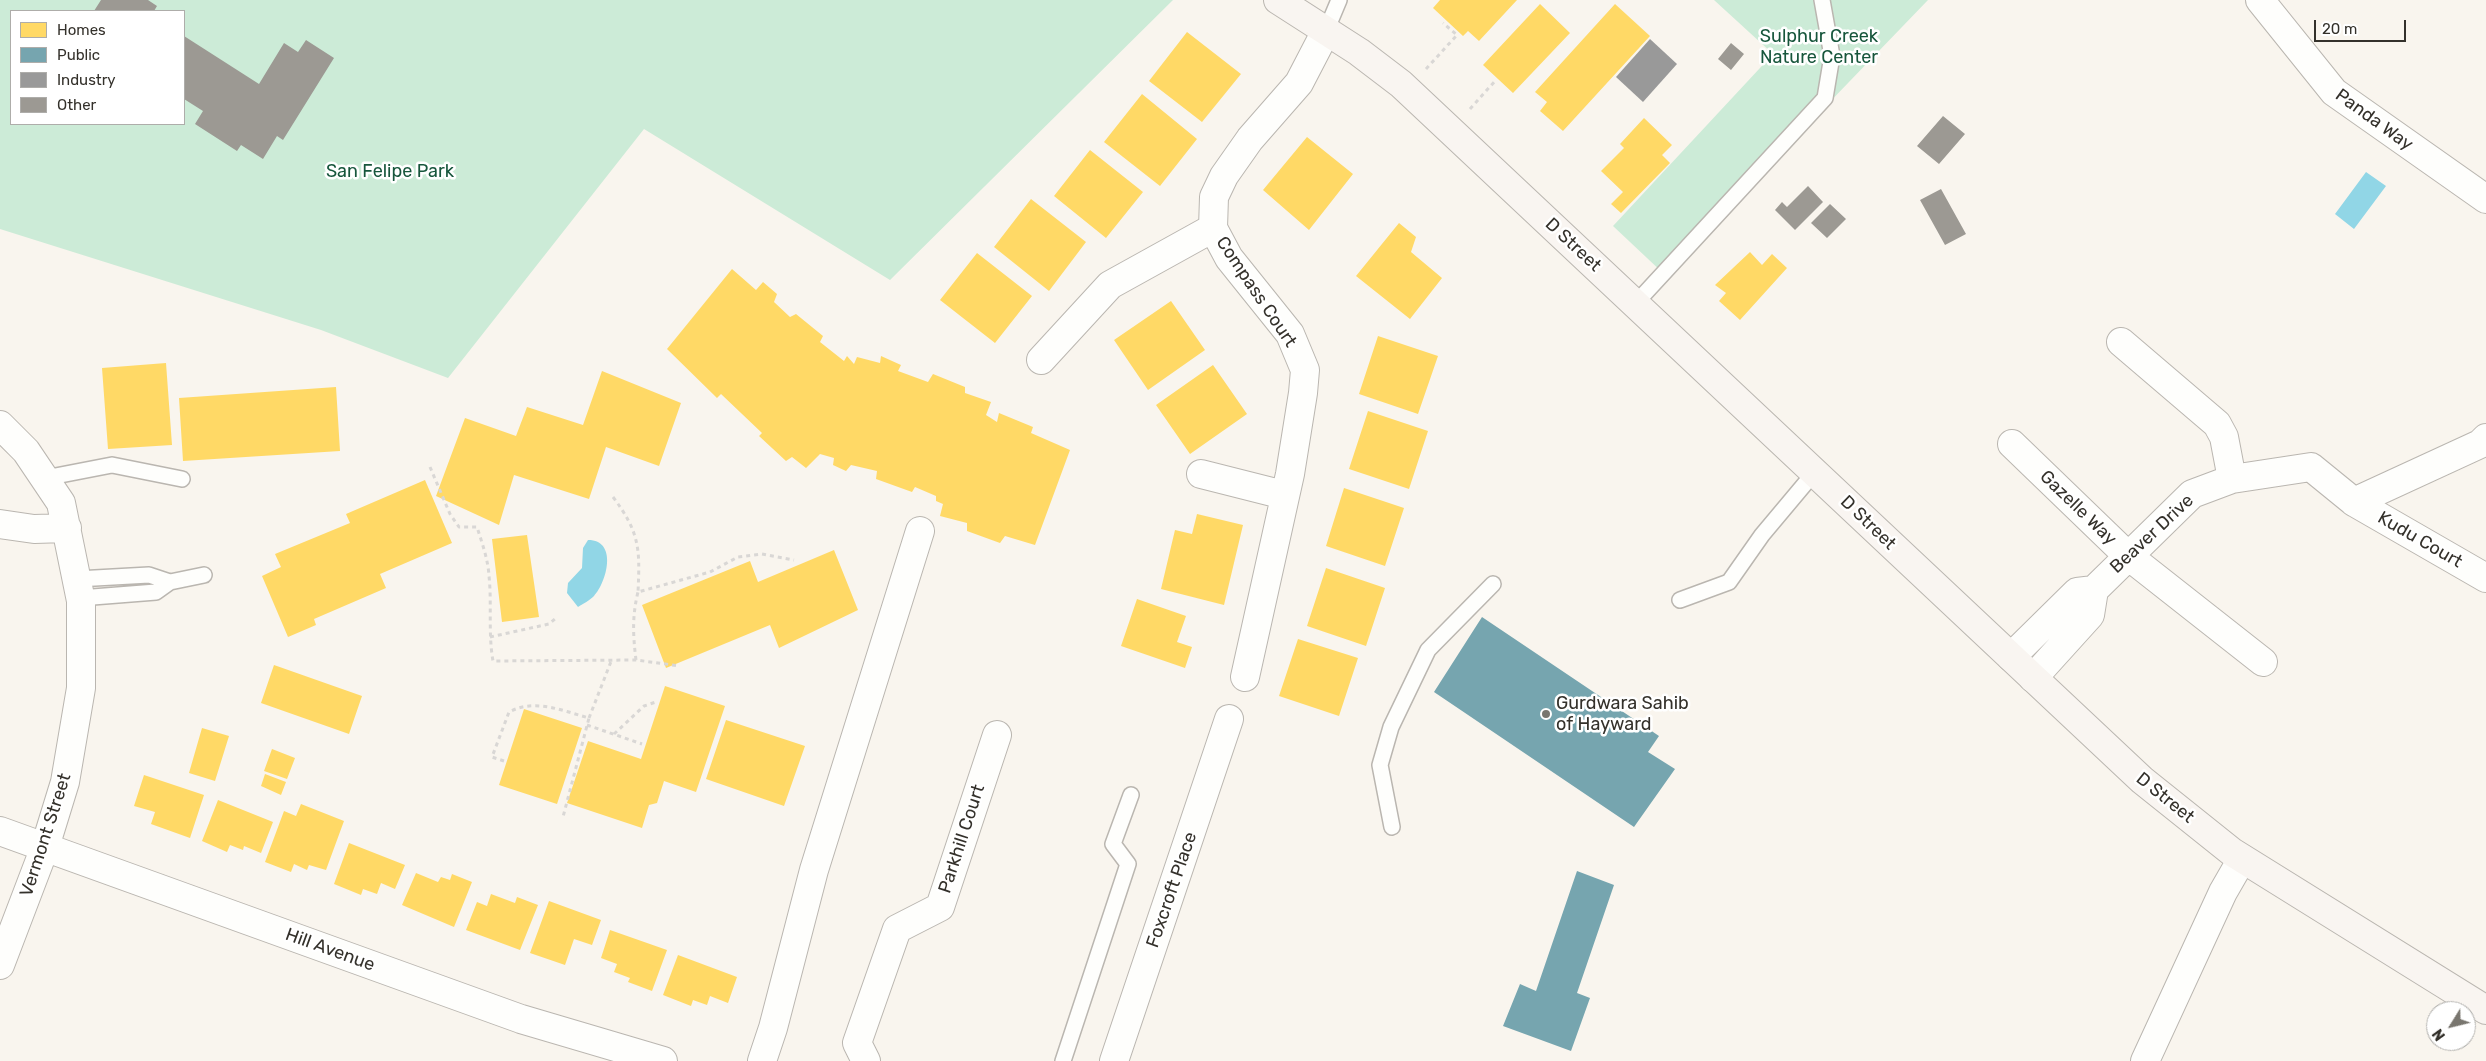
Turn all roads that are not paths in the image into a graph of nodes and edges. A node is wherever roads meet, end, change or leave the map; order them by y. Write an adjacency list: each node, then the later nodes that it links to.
1 (1278, 0): 5 (main road, D Street)
2 (1339, 0): 5 (lane)
3 (1822, 0): 8 (lane)
4 (2260, 0): 6 (street, Panda Way)
5 (1326, 31): 7 (street, Compass Court); 8 (main road, D Street)
6 (2486, 199)
7 (1213, 228): 10 (street); 19 (street, Compass Court)
8 (1635, 304): 14 (main road, D Street)
9 (2121, 342): 18 (street)
10 (1041, 360)
11 (0, 425): 16 (street, Vermont Street)
12 (2484, 443): 20 (street)
13 (2012, 444): 24 (street, Gazelle Way)
14 (1814, 473): 30 (lane); 31 (main road, D Street)
15 (1201, 474): 19 (street)
16 (45, 478): 17 (lane); 22 (street, Vermont Street)
17 (182, 479)
18 (2232, 479): 20 (street, Beaver Drive); 24 (street, Beaver Drive)
19 (1284, 495): 33 (street, Compass Court)
20 (2354, 502): 26 (street, Kudu Court)
21 (0, 524): 22 (street)
22 (67, 528): 28 (street, Vermont Street)
23 (920, 531): 45 (street)
24 (2127, 556): 29 (street, Beaver Drive); 32 (street, Gazelle Way)
25 (204, 575): 28 (lane)
26 (2486, 578)
27 (1493, 584): 38 (lane)
28 (78, 589): 40 (street, Vermont Street)
29 (2094, 590): 31 (street, Beaver Drive); 34 (street)
30 (1680, 600)
31 (2011, 657): 34 (main road, D Street)
32 (2263, 662)
33 (1245, 676)
34 (2033, 678): 41 (main road, D Street)
35 (1229, 719): 48 (street, Foxcroft Place)
36 (997, 735): 46 (street, Parkhill Court)
37 (1131, 795): 47 (lane)
38 (1392, 827)
39 (0, 831): 40 (street, Hill Avenue)
40 (45, 847): 42 (street, Vermont Street); 44 (street, Hill Avenue)
41 (2242, 858): 43 (main road, D Street); 49 (street)
42 (0, 965)
43 (2486, 1010)
44 (663, 1061)
45 (762, 1061)
46 (866, 1061)
47 (1064, 1061)
48 (1114, 1061)
49 (2145, 1061)

